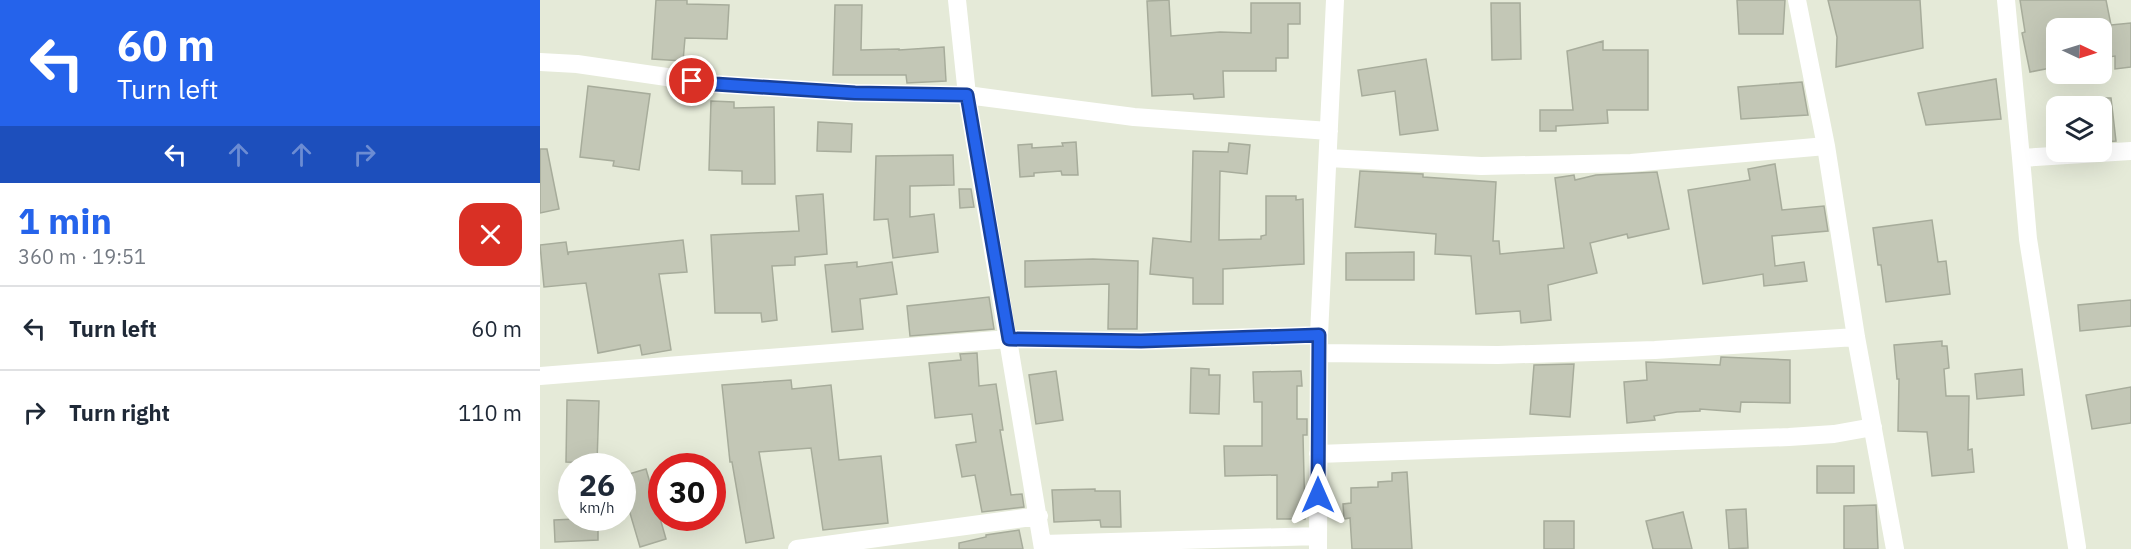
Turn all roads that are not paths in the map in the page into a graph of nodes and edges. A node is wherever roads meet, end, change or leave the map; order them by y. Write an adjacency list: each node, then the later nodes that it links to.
1 (957, 0): 6 (street)
2 (1335, 0): 7 (street)
3 (1797, 0): 8 (street)
4 (2006, 0): 11 (street)
5 (540, 62): 6 (street)
6 (967, 95): 7 (street); 14 (street)
7 (1329, 131): 10 (street)
8 (1826, 146): 10 (street); 13 (street)
9 (2131, 151): 11 (street)
10 (1328, 158): 12 (street)
11 (2021, 158): 22 (street)
12 (1319, 335): 14 (street); 15 (street)
13 (1856, 337): 15 (street); 17 (street)
14 (1009, 339): 16 (street); 19 (street)
15 (1319, 353): 18 (street)
16 (540, 376)
17 (1873, 427): 18 (street); 24 (street)
18 (1318, 454): 20 (street)
19 (1039, 516): 21 (street); 23 (street)
20 (1318, 543): 21 (street)
21 (1043, 546)
22 (2076, 547)
23 (797, 549)
24 (1895, 549)

